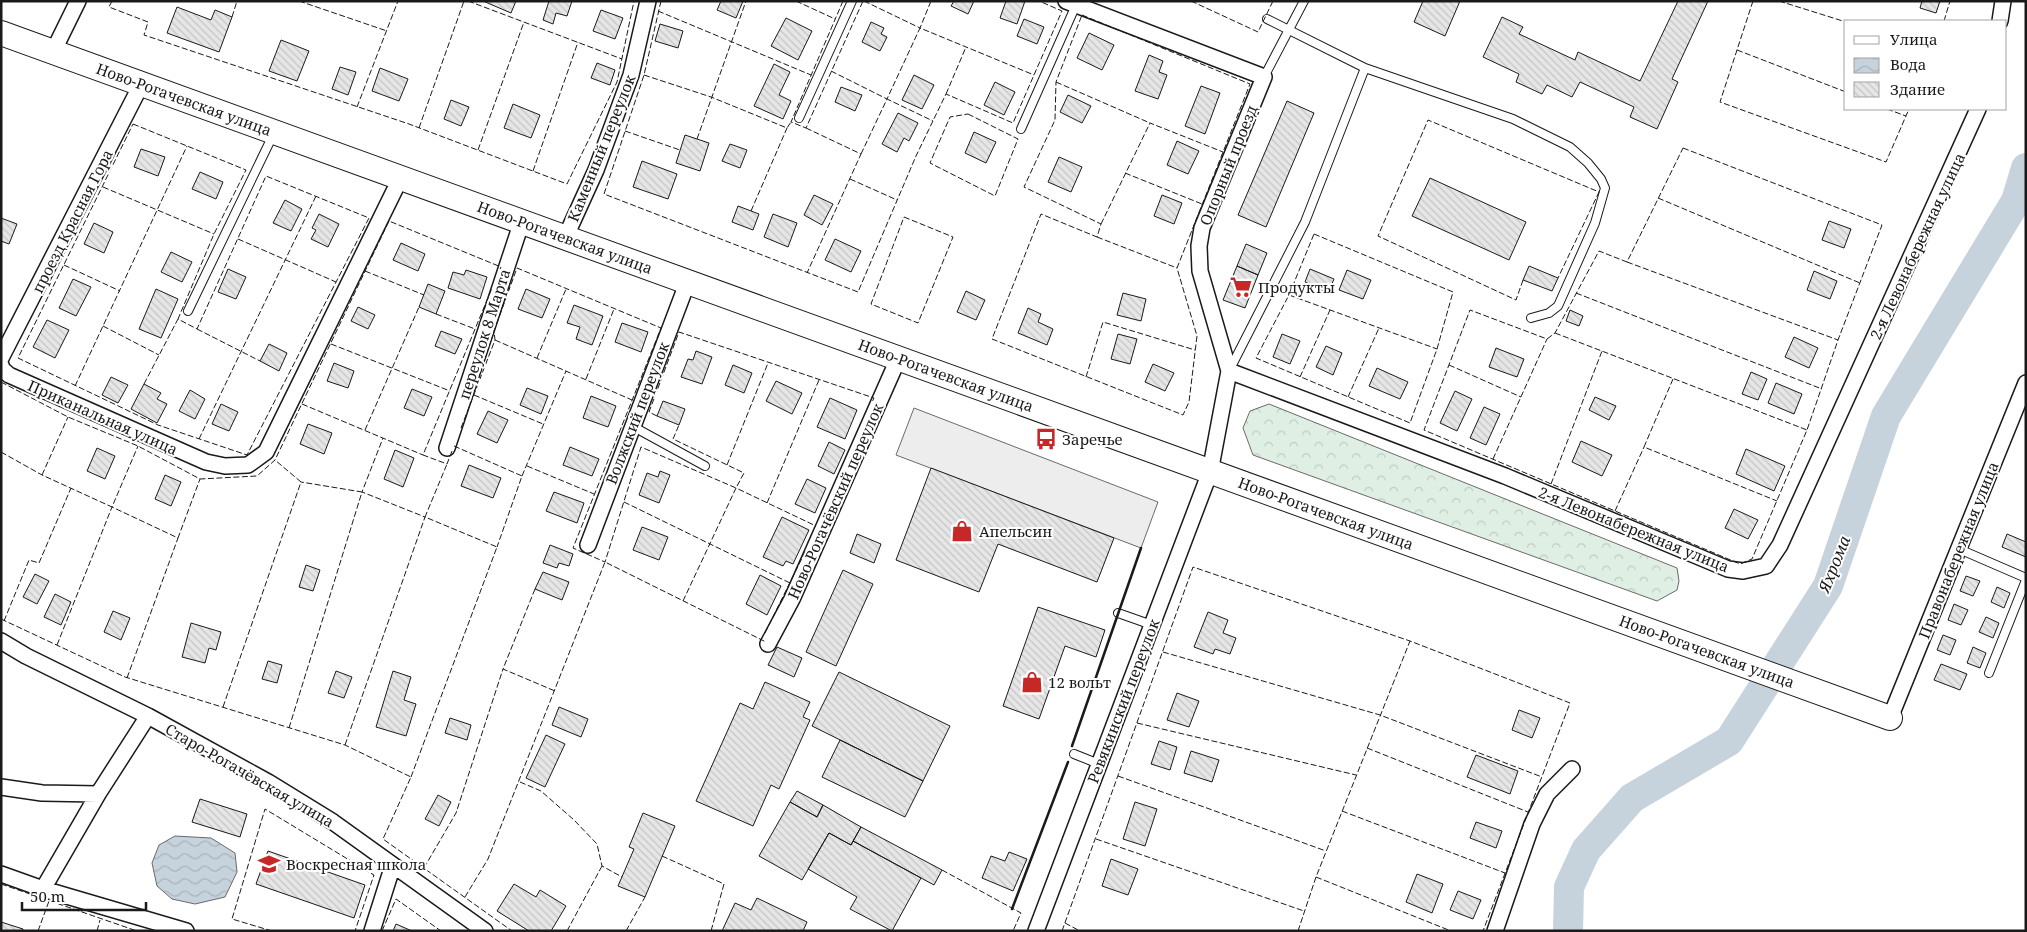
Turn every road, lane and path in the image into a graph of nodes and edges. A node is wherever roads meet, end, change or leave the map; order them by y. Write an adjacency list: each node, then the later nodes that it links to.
1 (78, 1): 11 (street)
2 (648, 1): 21 (street, Каменный переулок)
3 (852, 1): 16 (lane)
4 (1304, 1): 9 (lane)
5 (2003, 1): 8 (street)
6 (1071, 3): 13 (street); 17 (lane)
7 (1267, 19): 9 (lane)
8 (2000, 20)
9 (1289, 29): 12 (lane); 13 (lane)
10 (1, 33): 11 (main road, Ново-Рогачевская улица)
11 (53, 52): 14 (main road, Ново-Рогачевская улица)
12 (1365, 68): 24 (lane); 27 (lane)
13 (1264, 77): 27 (street, Опорный проезд)
14 (142, 83): 18 (main road, Ново-Рогачевская улица); 26 (street, проезд Красная Гора)
15 (1978, 110): 27 (street, 2-я Левонабережная улица)
16 (799, 118)
17 (1021, 129)
18 (275, 131): 19 (main road, Ново-Рогачевская улица); 23 (lane)
19 (401, 177): 20 (main road, Ново-Рогачевская улица); 26 (street, Приканальная улица)
20 (522, 221): 21 (main road, Ново-Рогачевская улица); 30 (street, переулок 8 Марта)
21 (566, 236): 22 (main road, Ново-Рогачевская улица)
22 (688, 281): 25 (main road, Ново-Рогачевская улица); 29 (street, Волжский переулок)
23 (188, 311)
24 (1531, 318)
25 (899, 357): 32 (main road, Ново-Рогачевская улица); 39 (street, Ново-Рогачёвский переулок)
26 (2, 364)
27 (1229, 371): 32 (street, Ревякинский переулок)
28 (2026, 383): 34 (street, Правонабережная улица)
29 (632, 426): 31 (lane); 33 (street, Волжский переулок)
30 (447, 448)
31 (705, 466)
32 (1210, 472): 37 (street, Ревякинский переулок); 41 (main road, Ново-Рогачевская улица)
33 (588, 545)
34 (1959, 549): 35 (lane); 41 (street, Правонабережная улица)
35 (2026, 579): 40 (lane)
36 (1118, 613): 37 (lane)
37 (1152, 625): 44 (street, Ревякинский переулок)
38 (1, 640): 42 (street, Старо-Рогачёвская улица)
39 (768, 644)
40 (1990, 673)
41 (1882, 715)
42 (148, 716): 47 (street); 48 (street, Старо-Рогачёвская улица)
43 (1074, 754): 44 (lane)
44 (1099, 764): 54 (street, Ревякинский переулок)
45 (1572, 769): 55 (street)
46 (1, 787): 47 (street)
47 (98, 794): 50 (street)
48 (394, 865): 52 (street); 53 (street, Старо-Рогачёвская улица)
49 (1, 874): 50 (street)
50 (43, 889): 51 (street)
51 (186, 931)
52 (372, 931)
53 (485, 931)
54 (1036, 931)
55 (1495, 931)

